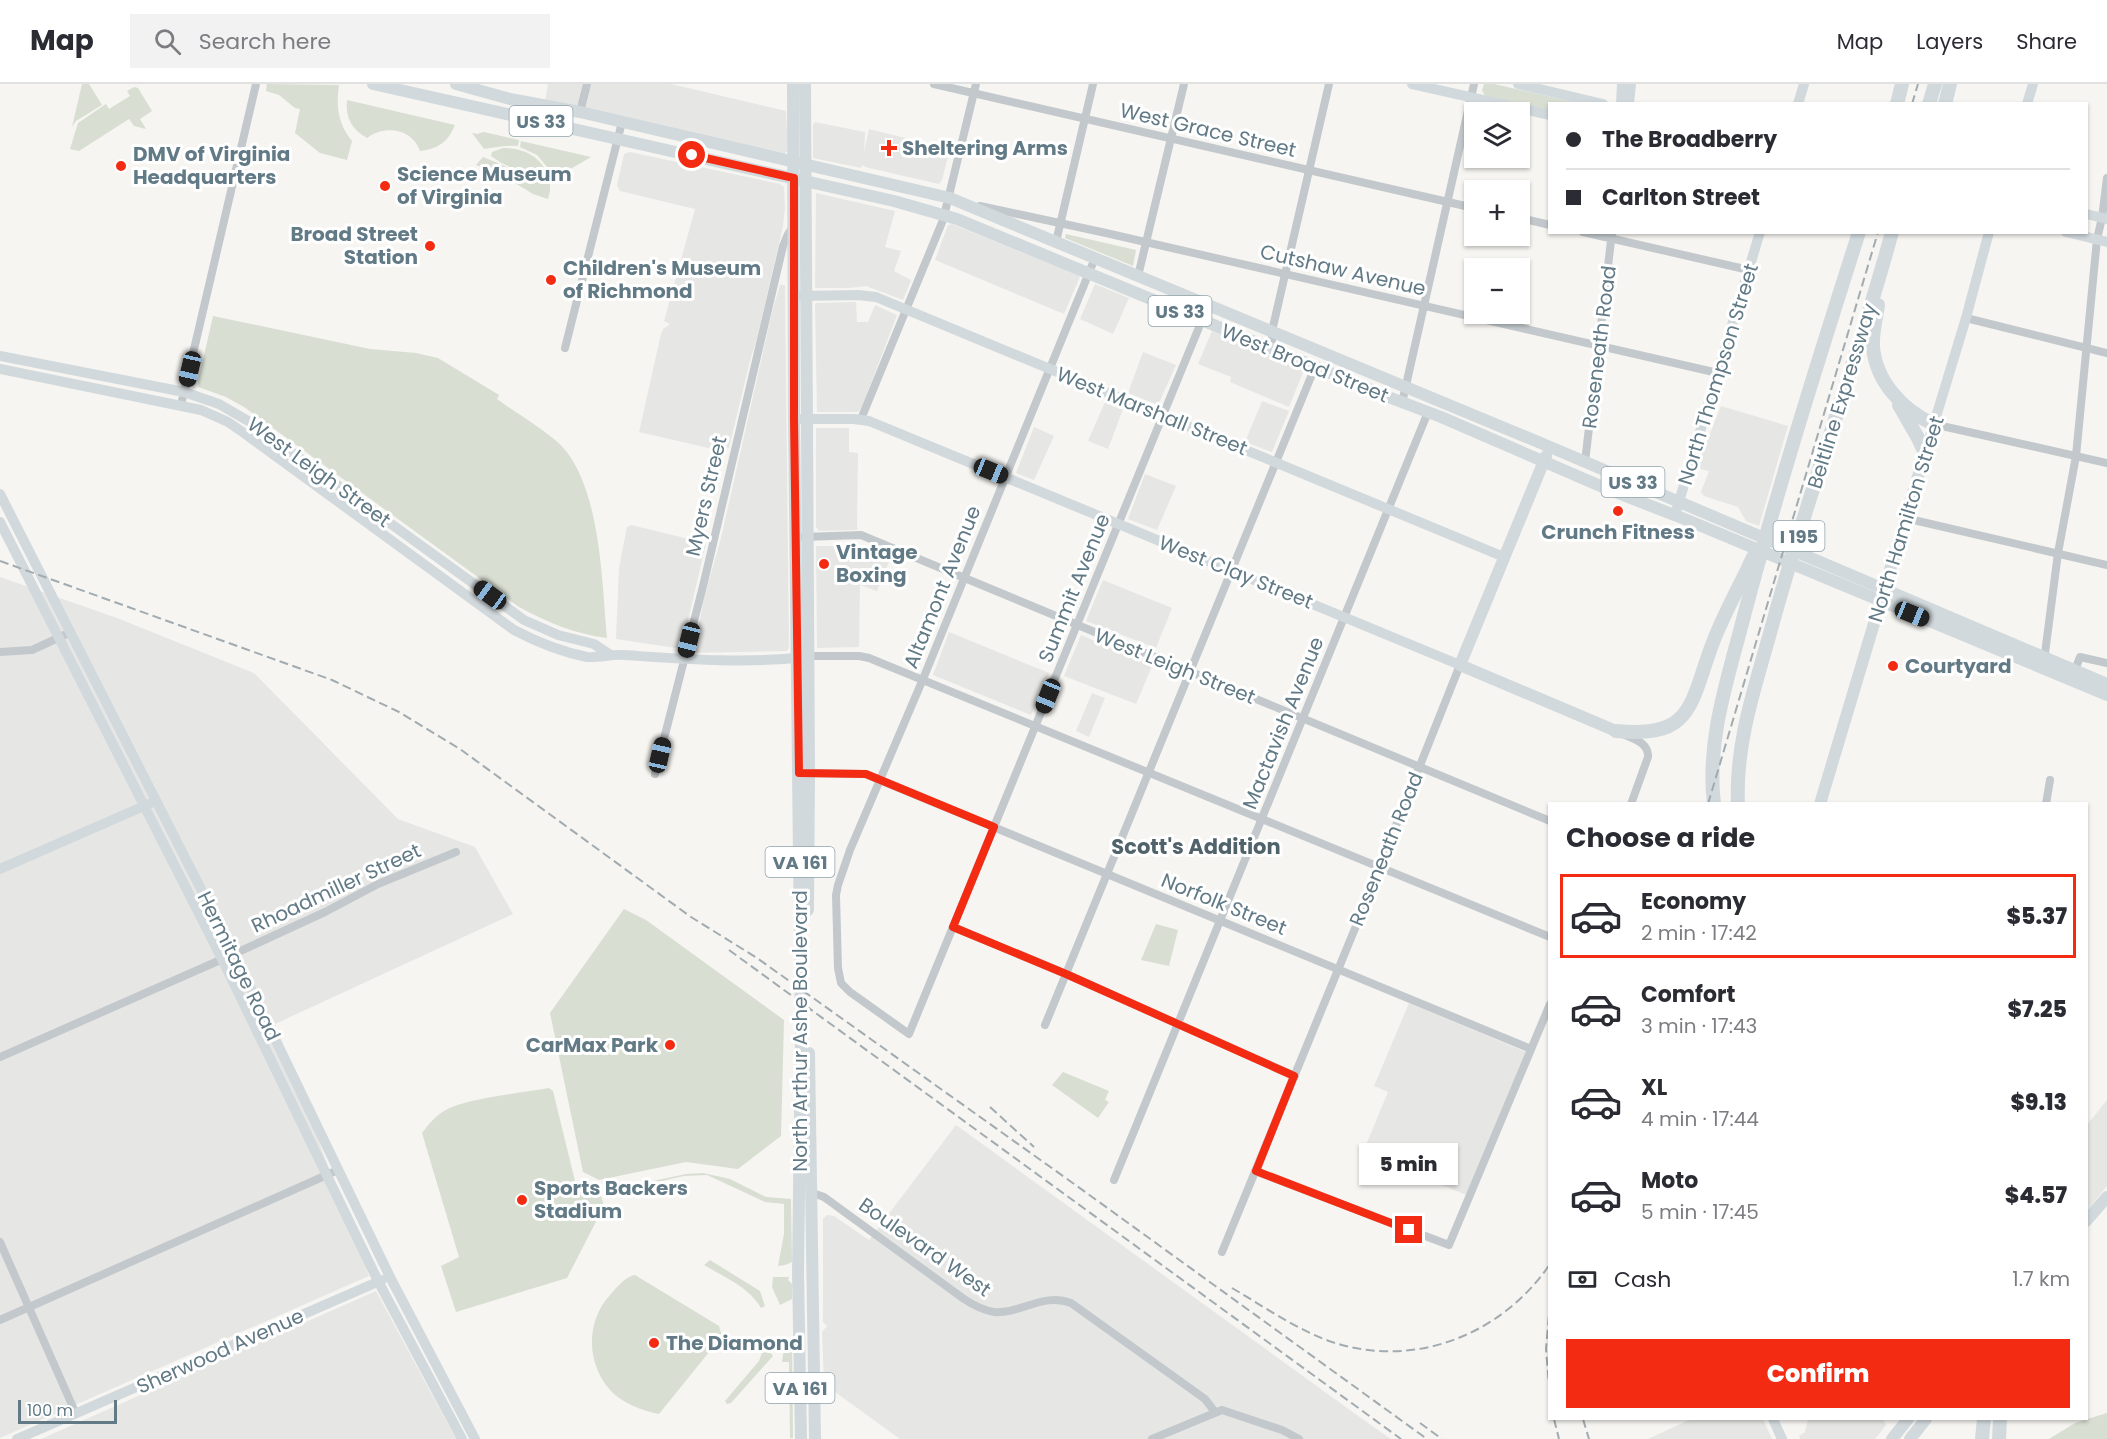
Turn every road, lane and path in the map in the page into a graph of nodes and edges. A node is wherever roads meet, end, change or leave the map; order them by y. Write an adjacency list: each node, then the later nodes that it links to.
1 (256, 84): 87 (street)
2 (373, 84): 32 (main road, West Broad Street / US 33)
3 (586, 84): 33 (street)
4 (793, 84): 39 (main road, North Arthur Ashe Boulevard / VA 161)
5 (805, 84): 39 (main road, North Arthur Ashe Boulevard / VA 161)
6 (934, 84): 22 (street, West Grace Street)
7 (976, 84): 22 (street)
8 (1093, 84): 35 (street)
9 (1184, 84): 38 (street)
10 (1329, 84): 40 (street)
11 (1412, 84): 23 (street)
12 (1474, 84): 23 (street)
13 (1518, 84): 24 (street)
14 (1622, 84): 25 (street)
15 (1631, 84): 26 (street)
16 (1804, 84): 27 (street)
17 (1902, 84): 28 (highway)
18 (1935, 84): 29 (highway)
19 (1950, 84): 30 (highway)
20 (2033, 84): 31 (street)
21 (463, 85): 32 (street); 33 (main road, West Broad Street / US 33)
22 (974, 93): 35 (street, West Grace Street); 43 (street)
23 (1470, 98): 34 (street); 44 (street)
24 (1594, 102)
25 (1621, 102)
26 (1629, 102)
27 (1799, 102)
28 (1898, 102)
29 (1930, 102)
30 (1946, 102)
31 (2028, 102)
32 (464, 105): 37 (main road, West Broad Street / US 33)
33 (580, 112): 36 (main road, West Broad Street / US 33)
34 (1548, 115)
35 (1084, 118): 38 (street, West Grace Street); 50 (street)
36 (622, 122): 37 (street); 39 (main road, West Broad Street / US 33)
37 (618, 138): 42 (main road, West Broad Street / US 33); 77 (street)
38 (1171, 138): 40 (street, West Grace Street); 61 (street)
39 (799, 163): 42 (main road, North Arthur Ashe Boulevard / VA 161); 43 (main road, West Broad Street / US 33)
40 (1309, 170): 44 (street, West Grace Street); 68 (street)
41 (2107, 178): 48 (street)
42 (800, 180): 47 (main road, West Broad Street / US 33); 52 (main road, North Arthur Ashe Boulevard / VA 161); 63 (main road, North Arthur Ashe Boulevard / VA 161)
43 (955, 200): 47 (street); 50 (street, Cutshaw Avenue); 60 (main road, West Broad Street / US 33)
44 (1447, 202): 45 (street, West Grace Street); 71 (street)
45 (1464, 206)
46 (2088, 214): 48 (street)
47 (945, 215): 66 (main road, West Broad Street / US 33); 72 (street)
48 (2105, 218): 59 (street)
49 (1530, 220): 51 (street)
50 (1060, 223): 60 (street); 61 (street, Cutshaw Avenue)
51 (1548, 225)
52 (794, 226): 63 (main road, North Arthur Ashe Boulevard / VA 161); 65 (street, Myers Street)
53 (1759, 234): 64 (street, North Thompson Street)
54 (1858, 234): 111 (highway, Beltline Expressway / I 195)
55 (1891, 234): 67 (highway, Beltline Expressway / I 195)
56 (1988, 234): 73 (street, North Hamilton Street)
57 (2074, 234): 59 (street)
58 (1611, 236): 64 (street); 76 (street, Roseneath Road)
59 (2102, 241): 78 (street)
60 (1056, 242): 62 (main road, West Broad Street / US 33)
61 (1146, 242): 68 (street, Cutshaw Avenue); 69 (street)
62 (1095, 258): 66 (street, Altamont Avenue); 69 (main road, West Broad Street / US 33)
63 (799, 267): 65 (street); 70 (main road, North Arthur Ashe Boulevard / VA 161)
64 (1749, 270): 85 (street, North Thompson Street)
65 (777, 272): 127 (street, Myers Street)
66 (1088, 273): 74 (main road, West Broad Street / US 33); 84 (street, Altamont Avenue)
67 (1881, 273): 88 (highway); 148 (highway, Beltline Expressway / I 195)
68 (1286, 274): 71 (street, Cutshaw Avenue); 75 (street)
69 (1138, 276): 75 (main road, West Broad Street / US 33)
70 (800, 296): 72 (street, West Marshall Street); 93 (main road, North Arthur Ashe Boulevard / VA 161)
71 (1425, 305): 76 (street, Cutshaw Avenue); 86 (street)
72 (906, 310): 84 (street, West Marshall Street); 94 (street)
73 (1966, 318): 78 (street); 95 (street, North Hamilton Street)
74 (1202, 321): 79 (main road, West Broad Street / US 33); 92 (street, Summit Avenue)
75 (1272, 331): 79 (street); 86 (main road, West Broad Street / US 33)
76 (1599, 345): 85 (street, Cutshaw Avenue); 100 (street, Roseneath Road)
77 (565, 348)
78 (2086, 348): 80 (street); 98 (street)
79 (1272, 349): 82 (main road, West Broad Street / US 33)
80 (2107, 353)
81 (0, 356): 87 (street, West Leigh Street)
82 (1315, 367): 89 (main road, West Broad Street / US 33); 101 (street)
83 (0, 369): 90 (street, West Leigh Street)
84 (1049, 369): 92 (street, West Marshall Street); 103 (street, Altamont Avenue)
85 (1718, 374): 105 (street, North Thompson Street)
86 (1406, 387): 89 (street); 96 (main road, West Broad Street / US 33)
87 (184, 392): 90 (street); 125 (street, West Leigh Street)
88 (1891, 392): 95 (highway); 97 (highway)
89 (1402, 403): 91 (main road, West Broad Street / US 33)
90 (181, 405): 125 (street, West Leigh Street)
91 (1428, 412): 99 (main road, West Broad Street / US 33); 106 (street, Mactavish Avenue)
92 (1163, 416): 101 (street, West Marshall Street); 110 (street, Summit Avenue)
93 (801, 419): 94 (street, West Clay Street); 112 (main road, North Arthur Ashe Boulevard / VA 161)
94 (861, 419): 103 (street, West Clay Street)
95 (1933, 424): 97 (street, North Hamilton Street); 98 (street)
96 (1550, 447): 99 (main road, Roseneath Road); 100 (main road, West Broad Street / US 33)
97 (1924, 453): 108 (main road, North Hamilton Street)
98 (2076, 456): 102 (street); 113 (street)
99 (1543, 461): 107 (main road, West Broad Street / US 33); 114 (main road, Roseneath Road)
100 (1585, 462): 105 (main road, West Broad Street / US 33)
101 (1276, 463): 106 (street, West Marshall Street); 117 (street)
102 (2107, 463)
103 (1005, 476): 110 (street, West Clay Street); 118 (street, Altamont Avenue)
104 (0, 494): 122 (street, Hermitage Road)
105 (1680, 501): 107 (street, North Thompson Street); 116 (main road, West Broad Street / US 33)
106 (1388, 509): 114 (street, West Marshall Street); 120 (street, Mactavish Avenue)
107 (1675, 515): 116 (main road, West Broad Street / US 33)
108 (1905, 516): 113 (street); 119 (main road, North Hamilton Street)
109 (0, 522): 123 (street, Hermitage Road)
110 (1119, 524): 117 (street, West Clay Street); 121 (street, Summit Avenue)
111 (1766, 534): 138 (highway); 147 (highway, Beltline Expressway / I 195)
112 (802, 537): 118 (street, West Leigh Street); 126 (main road, North Arthur Ashe Boulevard / VA 161)
113 (2058, 553): 115 (street); 128 (street)
114 (1504, 557): 130 (main road, Roseneath Road)
115 (2107, 565)
116 (1812, 566): 119 (main road, West Broad Street / US 33)
117 (1231, 571): 120 (street, West Clay Street); 132 (street)
118 (964, 578): 121 (street, West Leigh Street); 133 (street, Altamont Avenue)
119 (1882, 595): 128 (main road, West Broad Street / US 33); 149 (main road, North Hamilton Street)
120 (1344, 617): 130 (street, West Clay Street); 136 (street, Mactavish Avenue)
121 (1077, 626): 132 (street, West Leigh Street); 137 (street, Summit Avenue)
122 (71, 632): 123 (street); 145 (street, Hermitage Road)
123 (59, 638): 124 (street); 151 (street, Hermitage Road)
124 (0, 652)
125 (609, 654): 127 (street, West Leigh Street)
126 (803, 657): 127 (street, West Leigh Street); 133 (street); 140 (main road, North Arthur Ashe Boulevard / VA 161)
127 (684, 659): 142 (street, Myers Street)
128 (2044, 663): 131 (main road, West Broad Street / US 33); 135 (main road, West Broad Street / US 33)
129 (2107, 663): 131 (street)
130 (1460, 665): 138 (main road, West Clay Street); 139 (street, Roseneath Road)
131 (2074, 670): 134 (main road, West Broad Street / US 33)
132 (1190, 671): 136 (street, West Leigh Street); 141 (street)
133 (923, 679): 137 (street); 143 (street, Altamont Avenue)
134 (2107, 684)
135 (2107, 695)
136 (1302, 717): 139 (street, West Leigh Street); 152 (street, Mactavish Avenue)
137 (1036, 725): 141 (street); 154 (street, Summit Avenue)
138 (1616, 731): 146 (street, West Clay Street)
139 (1419, 766): 153 (street, West Leigh Street); 156 (street, Roseneath Road)
140 (804, 773): 143 (street, Norfolk Street); 178 (main road, North Arthur Ashe Boulevard / VA 161)
141 (1149, 773): 152 (street); 159 (street)
142 (655, 774)
143 (880, 780): 154 (street, Norfolk Street); 171 (street, Altamont Avenue)
144 (2049, 780): 150 (street)
145 (156, 800): 151 (street); 158 (street, Hermitage Road)
146 (1632, 802)
147 (1714, 802)
148 (1738, 802)
149 (1821, 802)
150 (2046, 802)
151 (144, 806): 157 (street); 160 (street, Hermitage Road)
152 (1262, 819): 156 (street); 161 (street, Mactavish Avenue)
153 (1548, 821)
154 (994, 827): 159 (street, Norfolk Street); 162 (street, Summit Avenue)
155 (456, 852): 164 (street, Rhoadmiller Street)
156 (1379, 867): 163 (street); 166 (street, Roseneath Road)
157 (0, 869)
158 (193, 873): 160 (street); 164 (street, Hermitage Road)
159 (1107, 873): 161 (street, Norfolk Street); 167 (street)
160 (181, 879): 165 (street, Hermitage Road)
161 (1221, 921): 166 (street, Norfolk Street); 170 (street, Mactavish Avenue)
162 (953, 927): 167 (street); 171 (street, Summit Avenue)
163 (1548, 936)
164 (234, 954): 165 (street, Rhoadmiller Street); 176 (street, Hermitage Road)
165 (222, 958): 173 (street, Rhoadmiller Street); 176 (street, Hermitage Road)
166 (1338, 969): 172 (street, Norfolk Street); 174 (street, Roseneath Road)
167 (1066, 974): 169 (street); 170 (street)
168 (1548, 1009): 172 (street)
169 (1045, 1025)
170 (1178, 1025): 174 (street); 177 (street, Mactavish Avenue)
171 (909, 1034)
172 (1531, 1049): 175 (street)
173 (0, 1057)
174 (1294, 1076): 175 (street, Roseneath Road)
175 (1256, 1171): 182 (street, Roseneath Road)
176 (333, 1172): 183 (street, Hermitage Road); 184 (street, Hermitage Road); 185 (street)
177 (1114, 1180)
178 (805, 1192): 187 (street, Boulevard West); 197 (main road, North Arthur Ashe Boulevard / VA 161); 198 (main road, North Arthur Ashe Boulevard / VA 161)
179 (2107, 1197): 180 (main road)
180 (2088, 1219)
181 (0, 1242): 185 (street)
182 (1222, 1252)
183 (390, 1277): 184 (street, Sherwood Avenue); 196 (street, Hermitage Road)
184 (378, 1281): 188 (street, Sherwood Avenue); 195 (street, Hermitage Road)
185 (28, 1307): 186 (street); 188 (street)
186 (0, 1320)
187 (1215, 1412): 199 (street); 200 (street)
188 (76, 1414): 194 (street, Sherwood Avenue)
189 (1773, 1420): 201 (street)
190 (1907, 1420): 202 (main road)
191 (1925, 1420): 203 (main road)
192 (1984, 1420): 204 (highway)
193 (2000, 1420): 205 (highway)
194 (17, 1439)
195 (462, 1439)
196 (475, 1439)
197 (801, 1439)
198 (815, 1439)
199 (1152, 1439)
200 (1299, 1439)
201 (1782, 1439)
202 (1892, 1439)
203 (1910, 1439)
204 (1982, 1439)
205 (1998, 1439)

